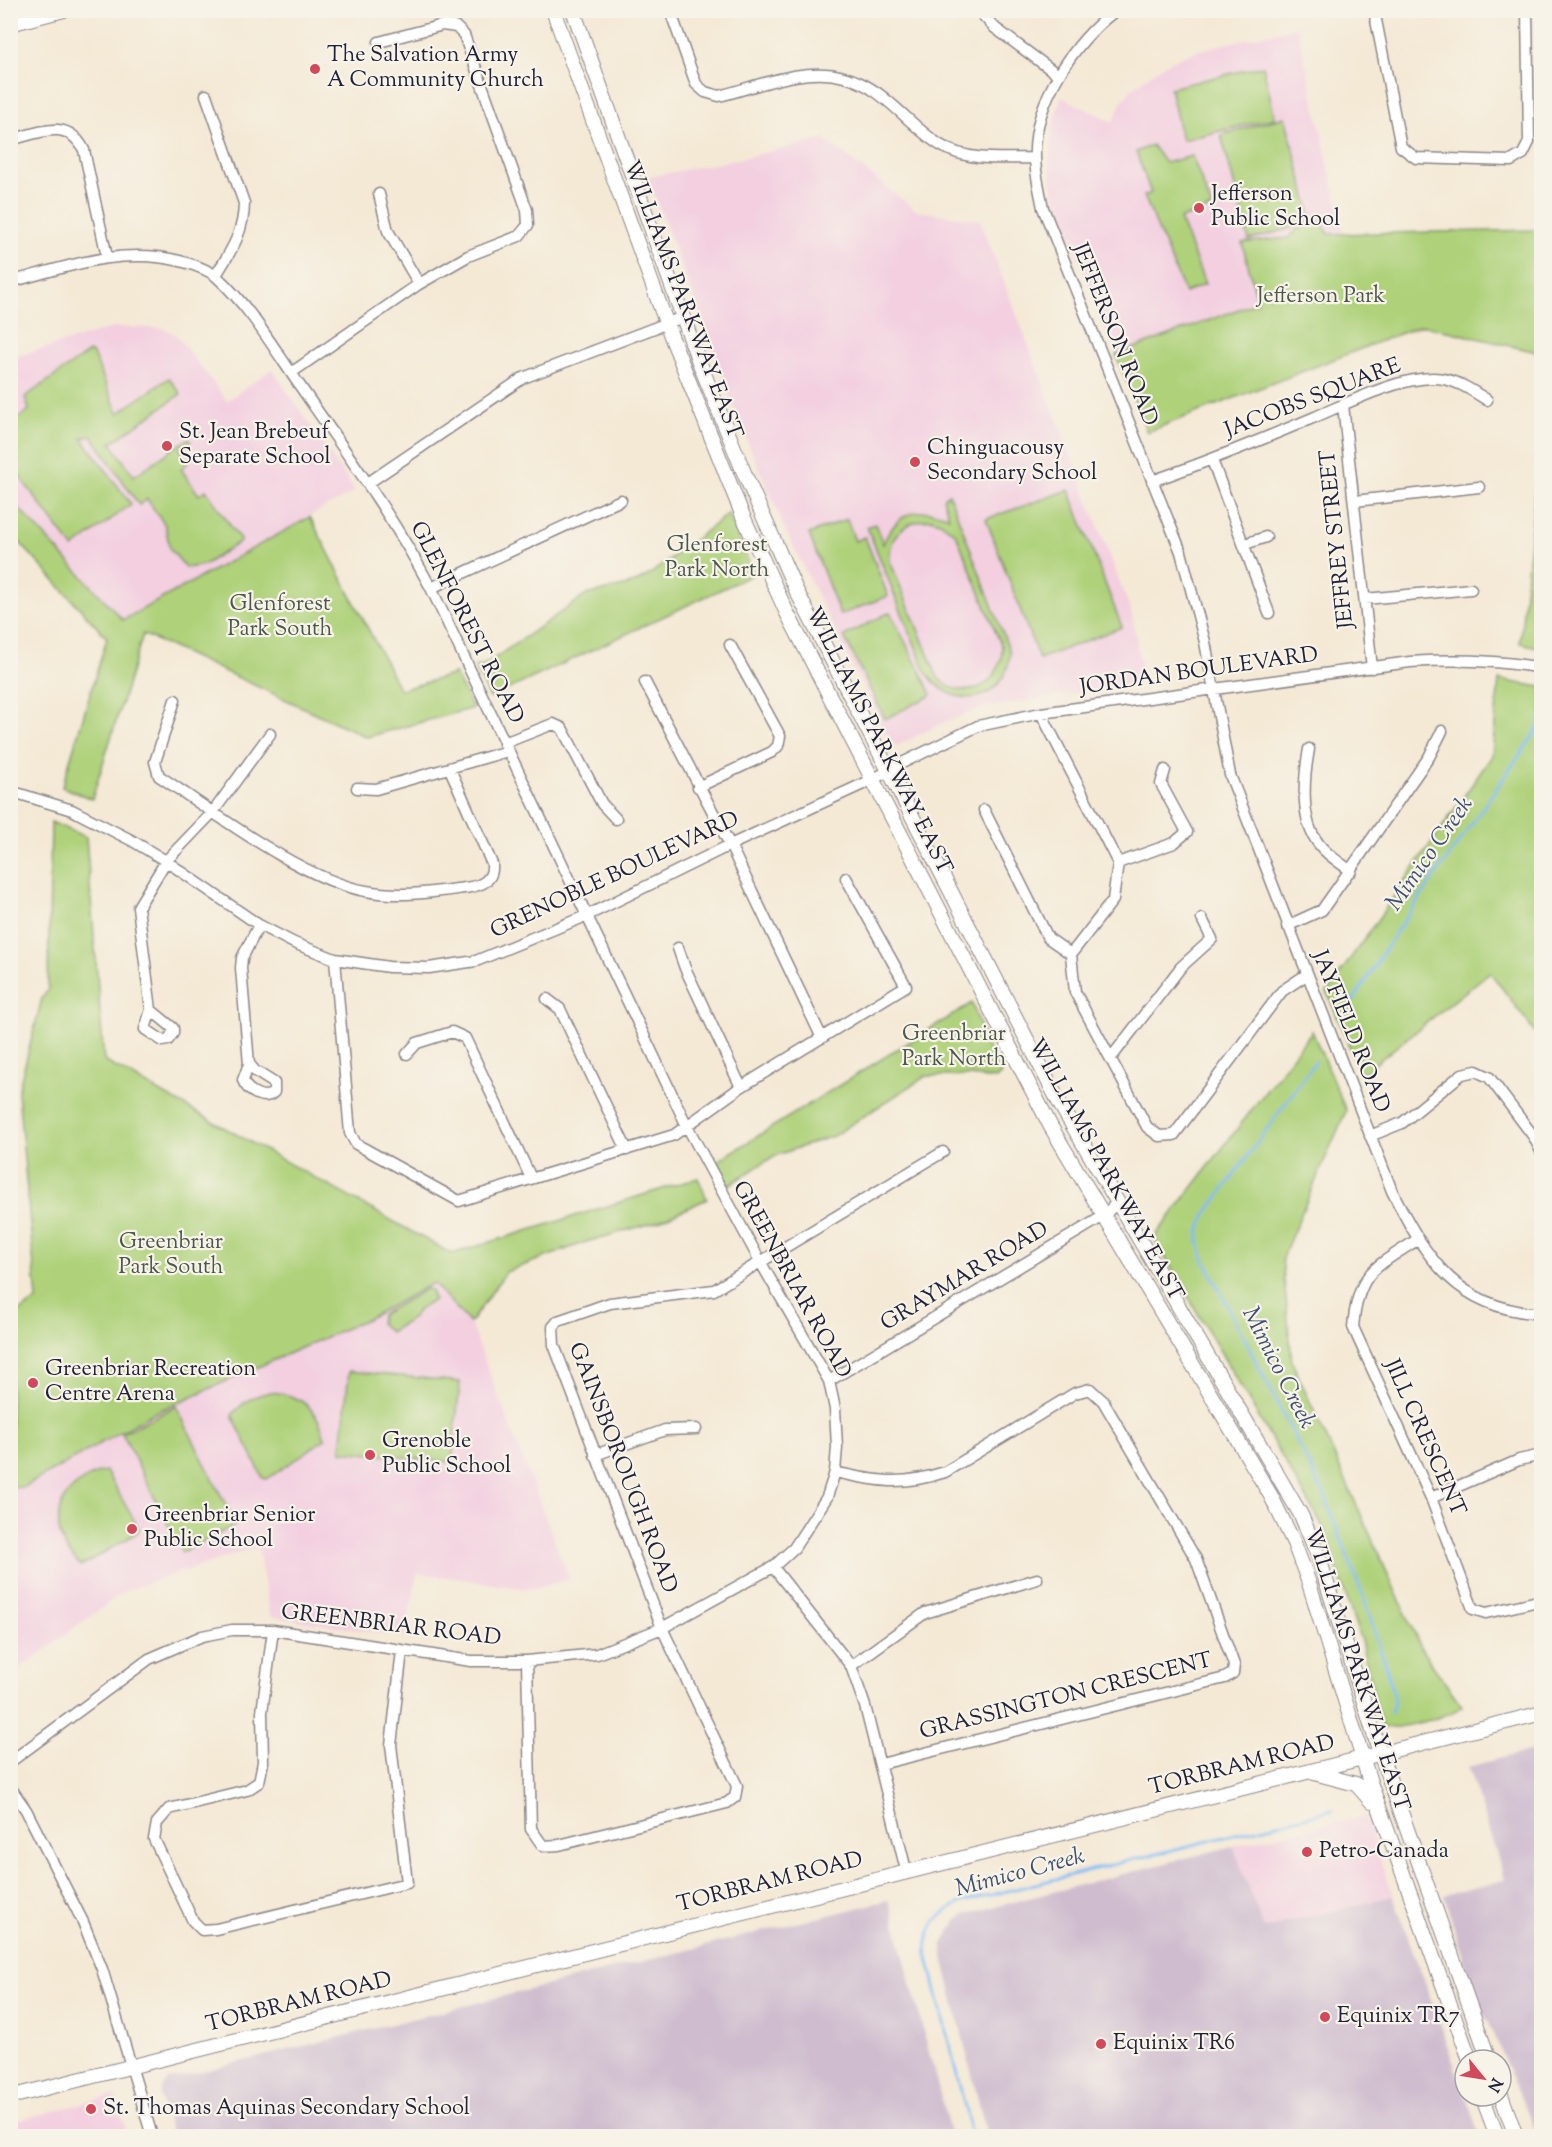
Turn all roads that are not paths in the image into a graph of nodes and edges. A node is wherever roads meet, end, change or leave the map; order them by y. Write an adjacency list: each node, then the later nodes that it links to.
1 (64, 10): 9 (main road)
2 (553, 10): 21 (main road, WILLIAMS PARKWAY EAST)
3 (573, 10): 20 (main road, WILLIAMS PARKWAY EAST)
4 (670, 10): 14 (street)
5 (978, 10): 11 (street)
6 (1116, 10): 11 (street, JEFFERSON ROAD)
7 (1374, 10): 8 (street)
8 (1527, 10)
9 (10, 24)
10 (379, 42): 19 (street)
11 (1057, 74): 14 (street, JEFFERSON ROAD)
12 (206, 94): 17 (street)
13 (10, 140): 16 (street)
14 (1035, 158): 26 (street, JEFFERSON ROAD)
15 (379, 194): 19 (street)
16 (107, 257): 17 (street, GLENFOREST ROAD); 18 (street, GLENFOREST ROAD)
17 (216, 275): 22 (street, GLENFOREST ROAD)
18 (10, 282)
19 (419, 284): 22 (street)
20 (683, 317): 21 (street); 50 (main road, WILLIAMS PARKWAY EAST)
21 (666, 323): 27 (street); 51 (main road, WILLIAMS PARKWAY EAST)
22 (291, 373): 27 (street, GLENFOREST ROAD)
23 (1487, 400): 24 (street, JACOBS SQUARE)
24 (1343, 405): 25 (street, JACOBS SQUARE); 30 (street, JEFFREY STREET)
25 (1212, 460): 26 (street, JACOBS SQUARE); 32 (street)
26 (1152, 481): 41 (street, JEFFERSON ROAD)
27 (368, 483): 33 (street, GLENFOREST ROAD)
28 (1479, 487): 30 (street)
29 (621, 500): 33 (street)
30 (1355, 501): 35 (street, JEFFREY STREET)
31 (1266, 537): 32 (street)
32 (1245, 544): 36 (street)
33 (431, 588): 46 (street, GLENFOREST ROAD)
34 (1471, 589): 35 (street)
35 (1365, 599): 38 (street, JEFFREY STREET)
36 (1269, 613)
37 (730, 645): 52 (street)
38 (1372, 668): 39 (street, JORDAN BOULEVARD); 41 (street, JORDAN BOULEVARD)
39 (1542, 668)
40 (645, 682): 52 (street)
41 (1214, 690): 43 (street, JORDAN BOULEVARD); 66 (street, JAYFIELD ROAD)
42 (174, 700): 56 (street)
43 (1041, 713): 50 (street, JORDAN BOULEVARD); 60 (street)
44 (1443, 731): 61 (street)
45 (270, 734): 56 (street)
46 (506, 747): 48 (street); 57 (street); 63 (street, GLENFOREST ROAD)
47 (1309, 749): 61 (street)
48 (450, 769): 53 (street); 56 (street)
49 (1165, 770): 60 (street)
50 (889, 771): 51 (street, JORDAN BOULEVARD); 84 (main road, WILLIAMS PARKWAY EAST)
51 (874, 779): 58 (street, GRENOBLE BOULEVARD); 85 (main road, WILLIAMS PARKWAY EAST)
52 (698, 787): 58 (street)
53 (357, 788)
54 (10, 791): 59 (street, GRENOBLE BOULEVARD)
55 (984, 810): 68 (street)
56 (213, 812): 59 (street)
57 (616, 819)
58 (730, 845): 63 (street, GRENOBLE BOULEVARD); 73 (street)
59 (166, 861): 65 (street, GRENOBLE BOULEVARD); 72 (street)
60 (1118, 863): 68 (street)
61 (1351, 871): 66 (street)
62 (846, 878): 73 (street)
63 (586, 916): 69 (street, GRENOBLE BOULEVARD); 78 (street, GREENBRIAR ROAD)
64 (1202, 919): 75 (street)
65 (259, 925): 69 (street, GRENOBLE BOULEVARD); 76 (street)
66 (1287, 926): 70 (street, JAYFIELD ROAD)
67 (678, 948): 77 (street)
68 (1071, 954): 75 (street)
69 (334, 959): 83 (street)
70 (1305, 975): 75 (street); 79 (street, JAYFIELD ROAD)
71 (547, 999): 80 (street)
72 (151, 1010)
73 (822, 1038): 77 (street)
74 (407, 1054): 83 (street)
75 (1111, 1058)
76 (249, 1064)
77 (741, 1087): 78 (street)
78 (687, 1126): 80 (street); 87 (street, GREENBRIAR ROAD)
79 (1370, 1136): 82 (street); 86 (street, JAYFIELD ROAD)
80 (627, 1150): 83 (street)
81 (943, 1152): 87 (street)
82 (1542, 1153)
83 (531, 1178)
84 (1118, 1202): 85 (street, GRAYMAR ROAD); 104 (main road, WILLIAMS PARKWAY EAST)
85 (1102, 1217): 89 (street, GRAYMAR ROAD); 105 (main road, WILLIAMS PARKWAY EAST)
86 (1417, 1240): 88 (street, JAYFIELD ROAD); 94 (street, JILL CRESCENT)
87 (761, 1263): 89 (street, GREENBRIAR ROAD); 91 (street, GAINSBOROUGH ROAD)
88 (1542, 1314)
89 (829, 1381): 93 (street, GREENBRIAR ROAD)
90 (696, 1429): 91 (street)
91 (595, 1455): 98 (street, GAINSBOROUGH ROAD)
92 (1542, 1455): 94 (street)
93 (835, 1472): 95 (street, GREENBRIAR ROAD); 107 (street, GRASSINGTON CRESCENT)
94 (1431, 1498): 97 (street, JILL CRESCENT)
95 (773, 1567): 98 (street, GREENBRIAR ROAD); 102 (street)
96 (1037, 1578): 102 (street)
97 (1542, 1600)
98 (662, 1628): 101 (street, GREENBRIAR ROAD); 101 (street, GAINSBOROUGH ROAD)
99 (273, 1630): 100 (street, GREENBRIAR ROAD); 100 (street); 106 (street, GREENBRIAR ROAD)
100 (402, 1651): 101 (street, GREENBRIAR ROAD)
101 (527, 1661)
102 (851, 1666): 107 (street)
103 (1542, 1713): 104 (main road, TORBRAM ROAD)
104 (1380, 1753): 105 (main road, TORBRAM ROAD); 113 (main road, WILLIAMS PARKWAY EAST)
105 (1363, 1758): 108 (main road, TORBRAM ROAD); 110 (main road, WILLIAMS PARKWAY EAST)
106 (10, 1762)
107 (881, 1764): 111 (street)
108 (1309, 1772): 110 (main road); 111 (main road, TORBRAM ROAD)
109 (10, 1787): 114 (street)
110 (1382, 1816): 112 (main road, WILLIAMS PARKWAY EAST)
111 (906, 1870): 114 (main road, TORBRAM ROAD)
112 (1466, 2048)
113 (1485, 2048)
114 (132, 2067): 115 (main road, TORBRAM ROAD); 118 (street)
115 (10, 2097)
116 (1486, 2108): 119 (main road)
117 (1506, 2108): 120 (main road)
118 (152, 2136)
119 (1497, 2136)
120 (1516, 2136)

